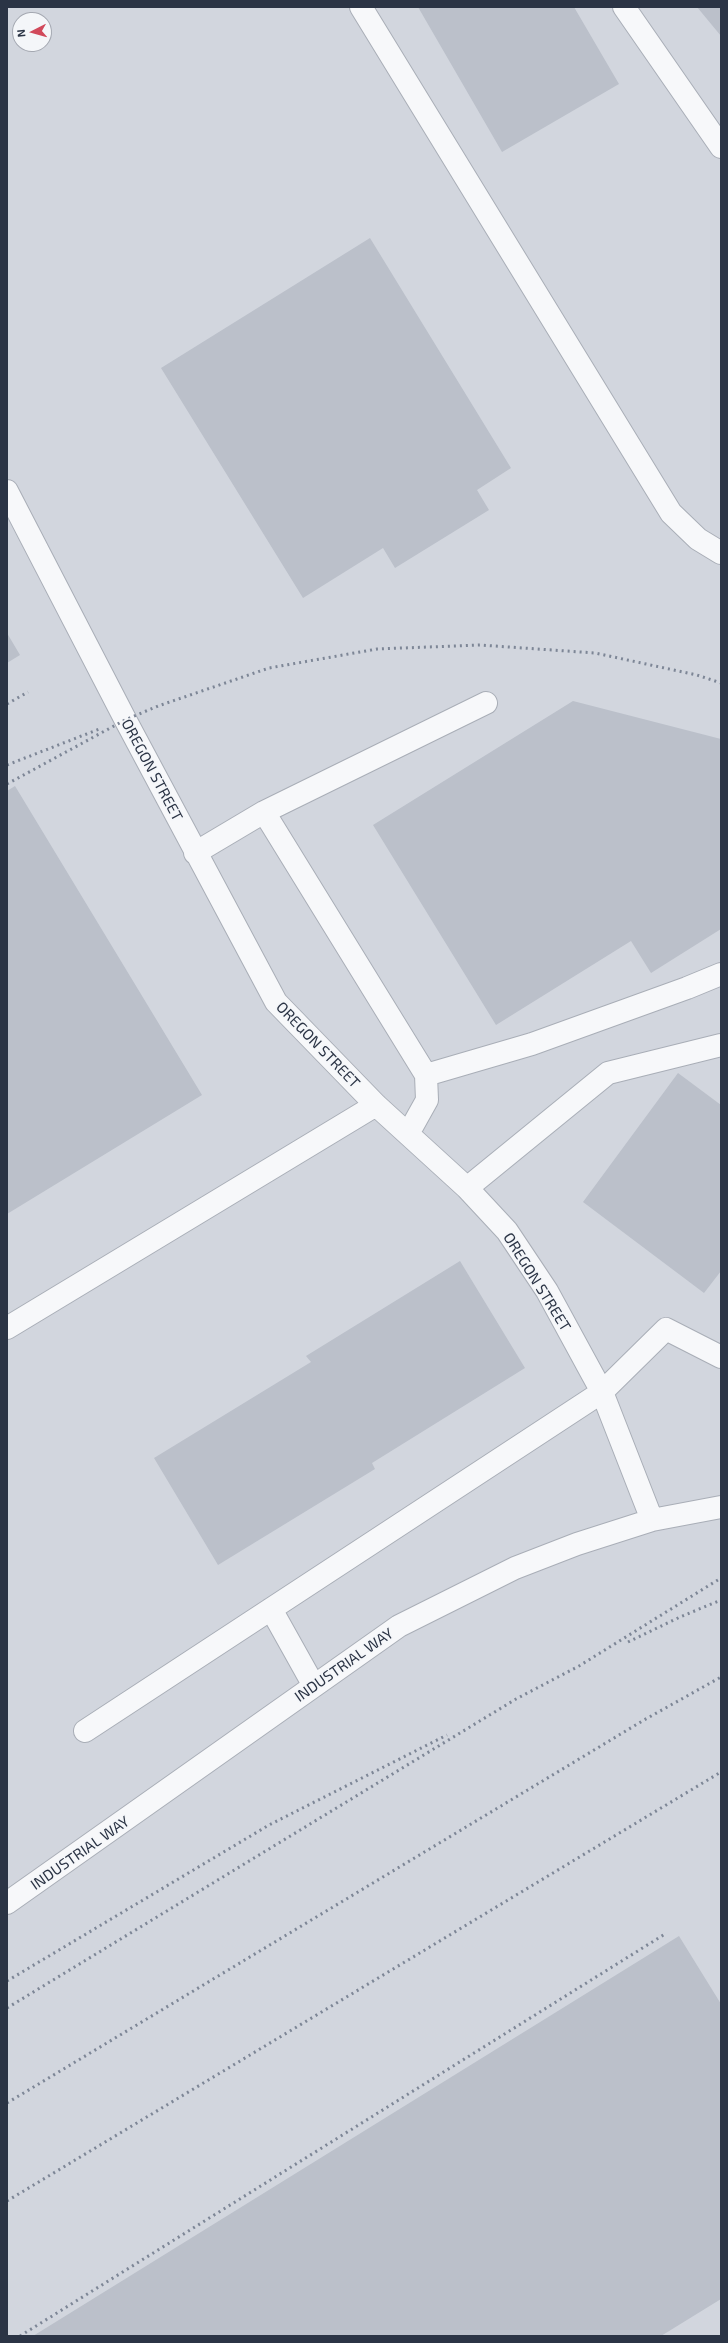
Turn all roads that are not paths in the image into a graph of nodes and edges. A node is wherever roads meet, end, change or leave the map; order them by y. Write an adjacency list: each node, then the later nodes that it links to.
1 (361, 7): 5 (street)
2 (624, 7): 3 (street)
3 (721, 147)
4 (7, 491): 8 (street, OREGON STREET)
5 (721, 554)
6 (486, 703): 7 (street)
7 (264, 812): 8 (street); 11 (street)
8 (196, 852): 12 (street, OREGON STREET)
9 (721, 974): 11 (street)
10 (721, 1046): 14 (street)
11 (426, 1075): 13 (street)
12 (376, 1105): 13 (street, OREGON STREET); 15 (street)
13 (408, 1134): 14 (street, OREGON STREET)
14 (467, 1188): 17 (street, OREGON STREET)
15 (7, 1328)
16 (721, 1358): 17 (street)
17 (602, 1392): 19 (street, OREGON STREET); 20 (street)
18 (721, 1507): 19 (street, INDUSTRIAL WAY)
19 (652, 1520): 21 (street, INDUSTRIAL WAY)
20 (271, 1609): 21 (street); 22 (street)
21 (314, 1686): 23 (street, INDUSTRIAL WAY)
22 (85, 1731)
23 (7, 1903)

